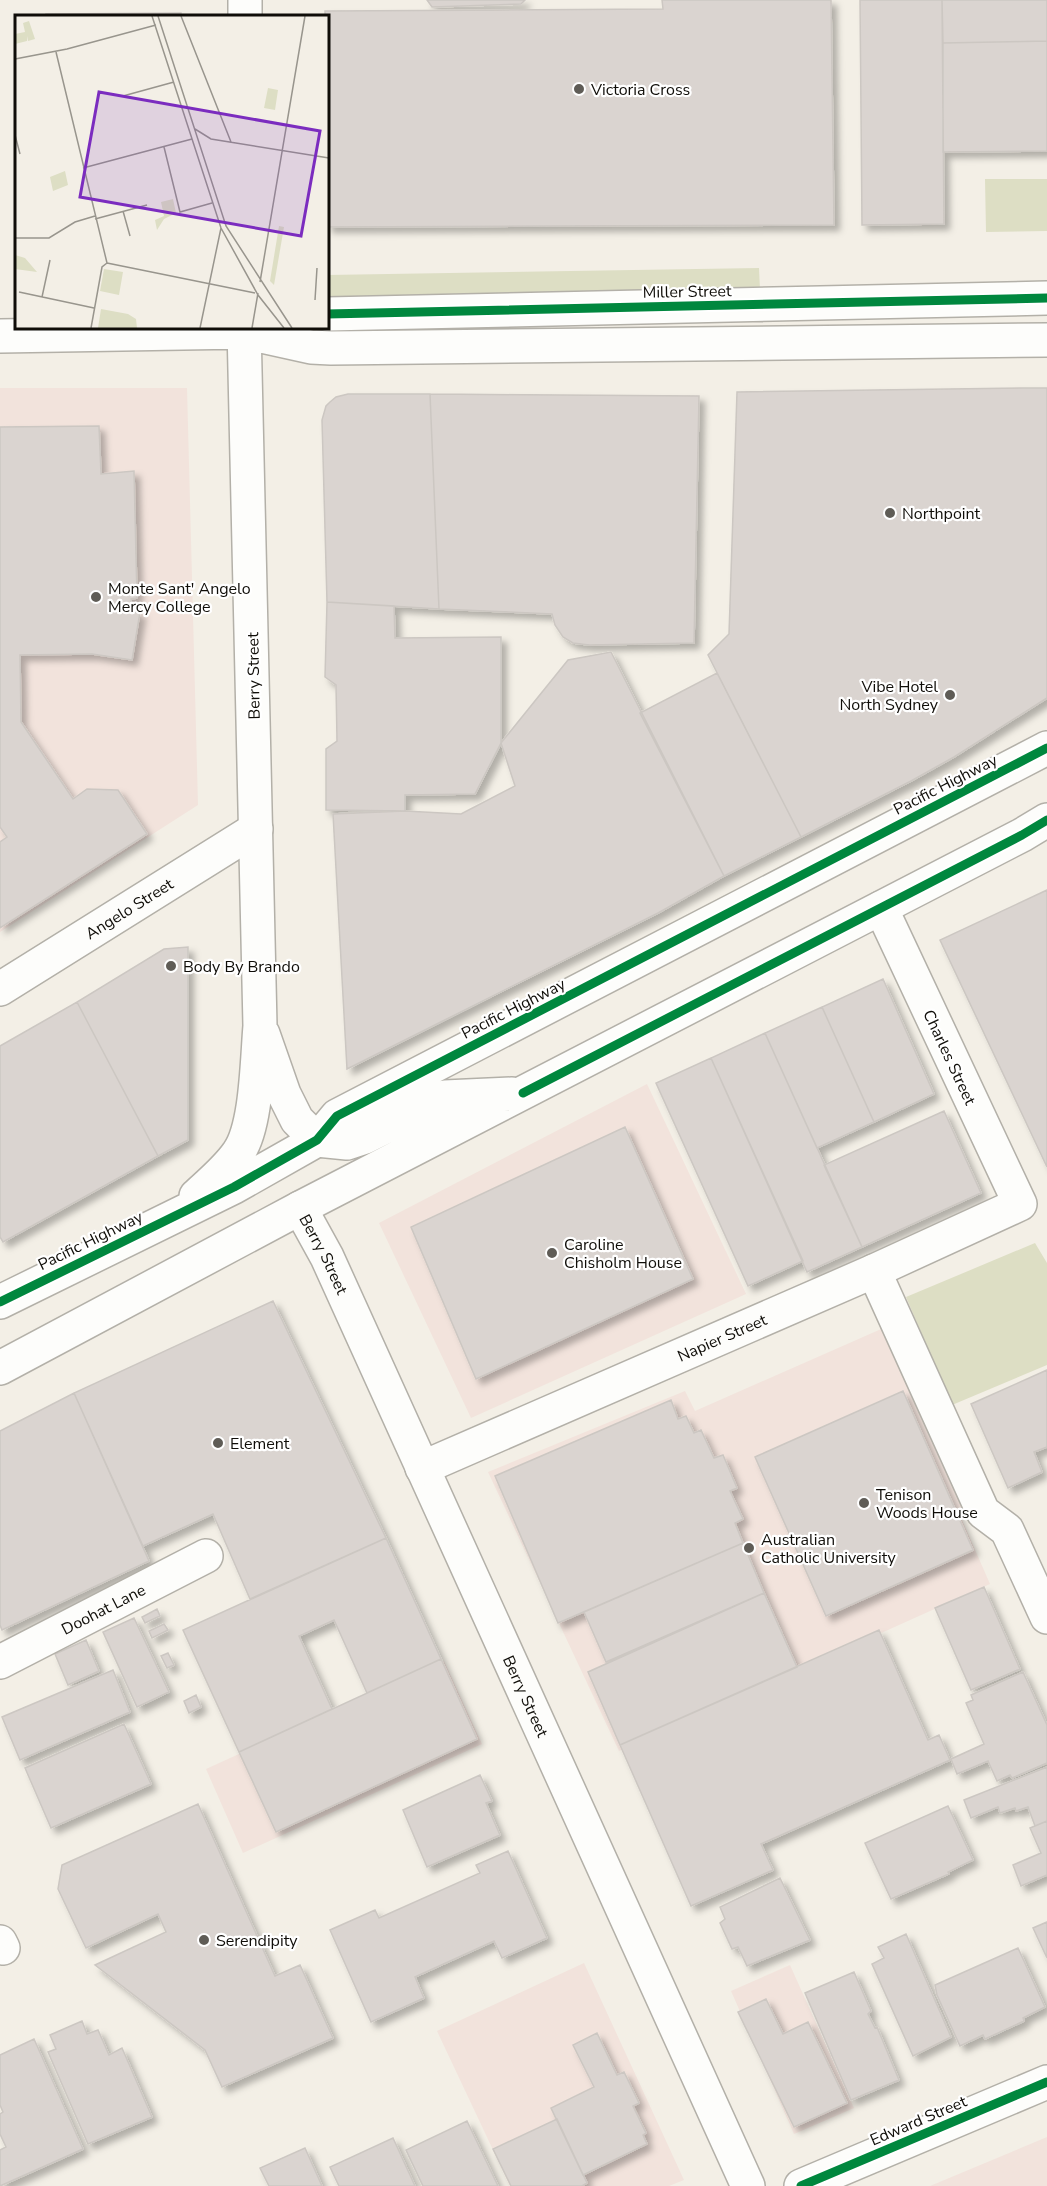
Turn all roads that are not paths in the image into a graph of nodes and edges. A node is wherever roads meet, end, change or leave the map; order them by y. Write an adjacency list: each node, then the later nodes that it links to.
1 (1047, 298): 2 (main road, Miller Street)
2 (328, 314)
3 (250, 329): 4 (main road); 5 (main road); 8 (main road, Berry Street)
4 (0, 336)
5 (1047, 340)
6 (1047, 748): 13 (main road, Pacific Highway)
7 (1047, 820): 9 (main road)
8 (256, 830): 10 (main road, Angelo Street); 11 (main road, Berry Street)
9 (881, 908): 12 (main road); 14 (main road, Charles Street)
10 (0, 989)
11 (260, 1026): 13 (main road, Berry Street); 16 (main road, Berry Street)
12 (523, 1093): 13 (main road); 15 (main road)
13 (317, 1140): 16 (main road, Pacific Highway)
14 (1020, 1204): 17 (main road, Napier Street)
15 (300, 1209): 19 (main road); 20 (main road, Berry Street)
16 (178, 1214): 18 (main road, Pacific Highway)
17 (874, 1271): 20 (main road, Napier Street); 22 (main road)
18 (0, 1302)
19 (0, 1368)
20 (422, 1468): 25 (main road, Berry Street)
21 (206, 1556): 23 (main road, Doohat Lane)
22 (1047, 1617)
23 (0, 1662)
24 (1047, 2082): 26 (main road, Edward Street)
25 (747, 2186)
26 (801, 2186)

